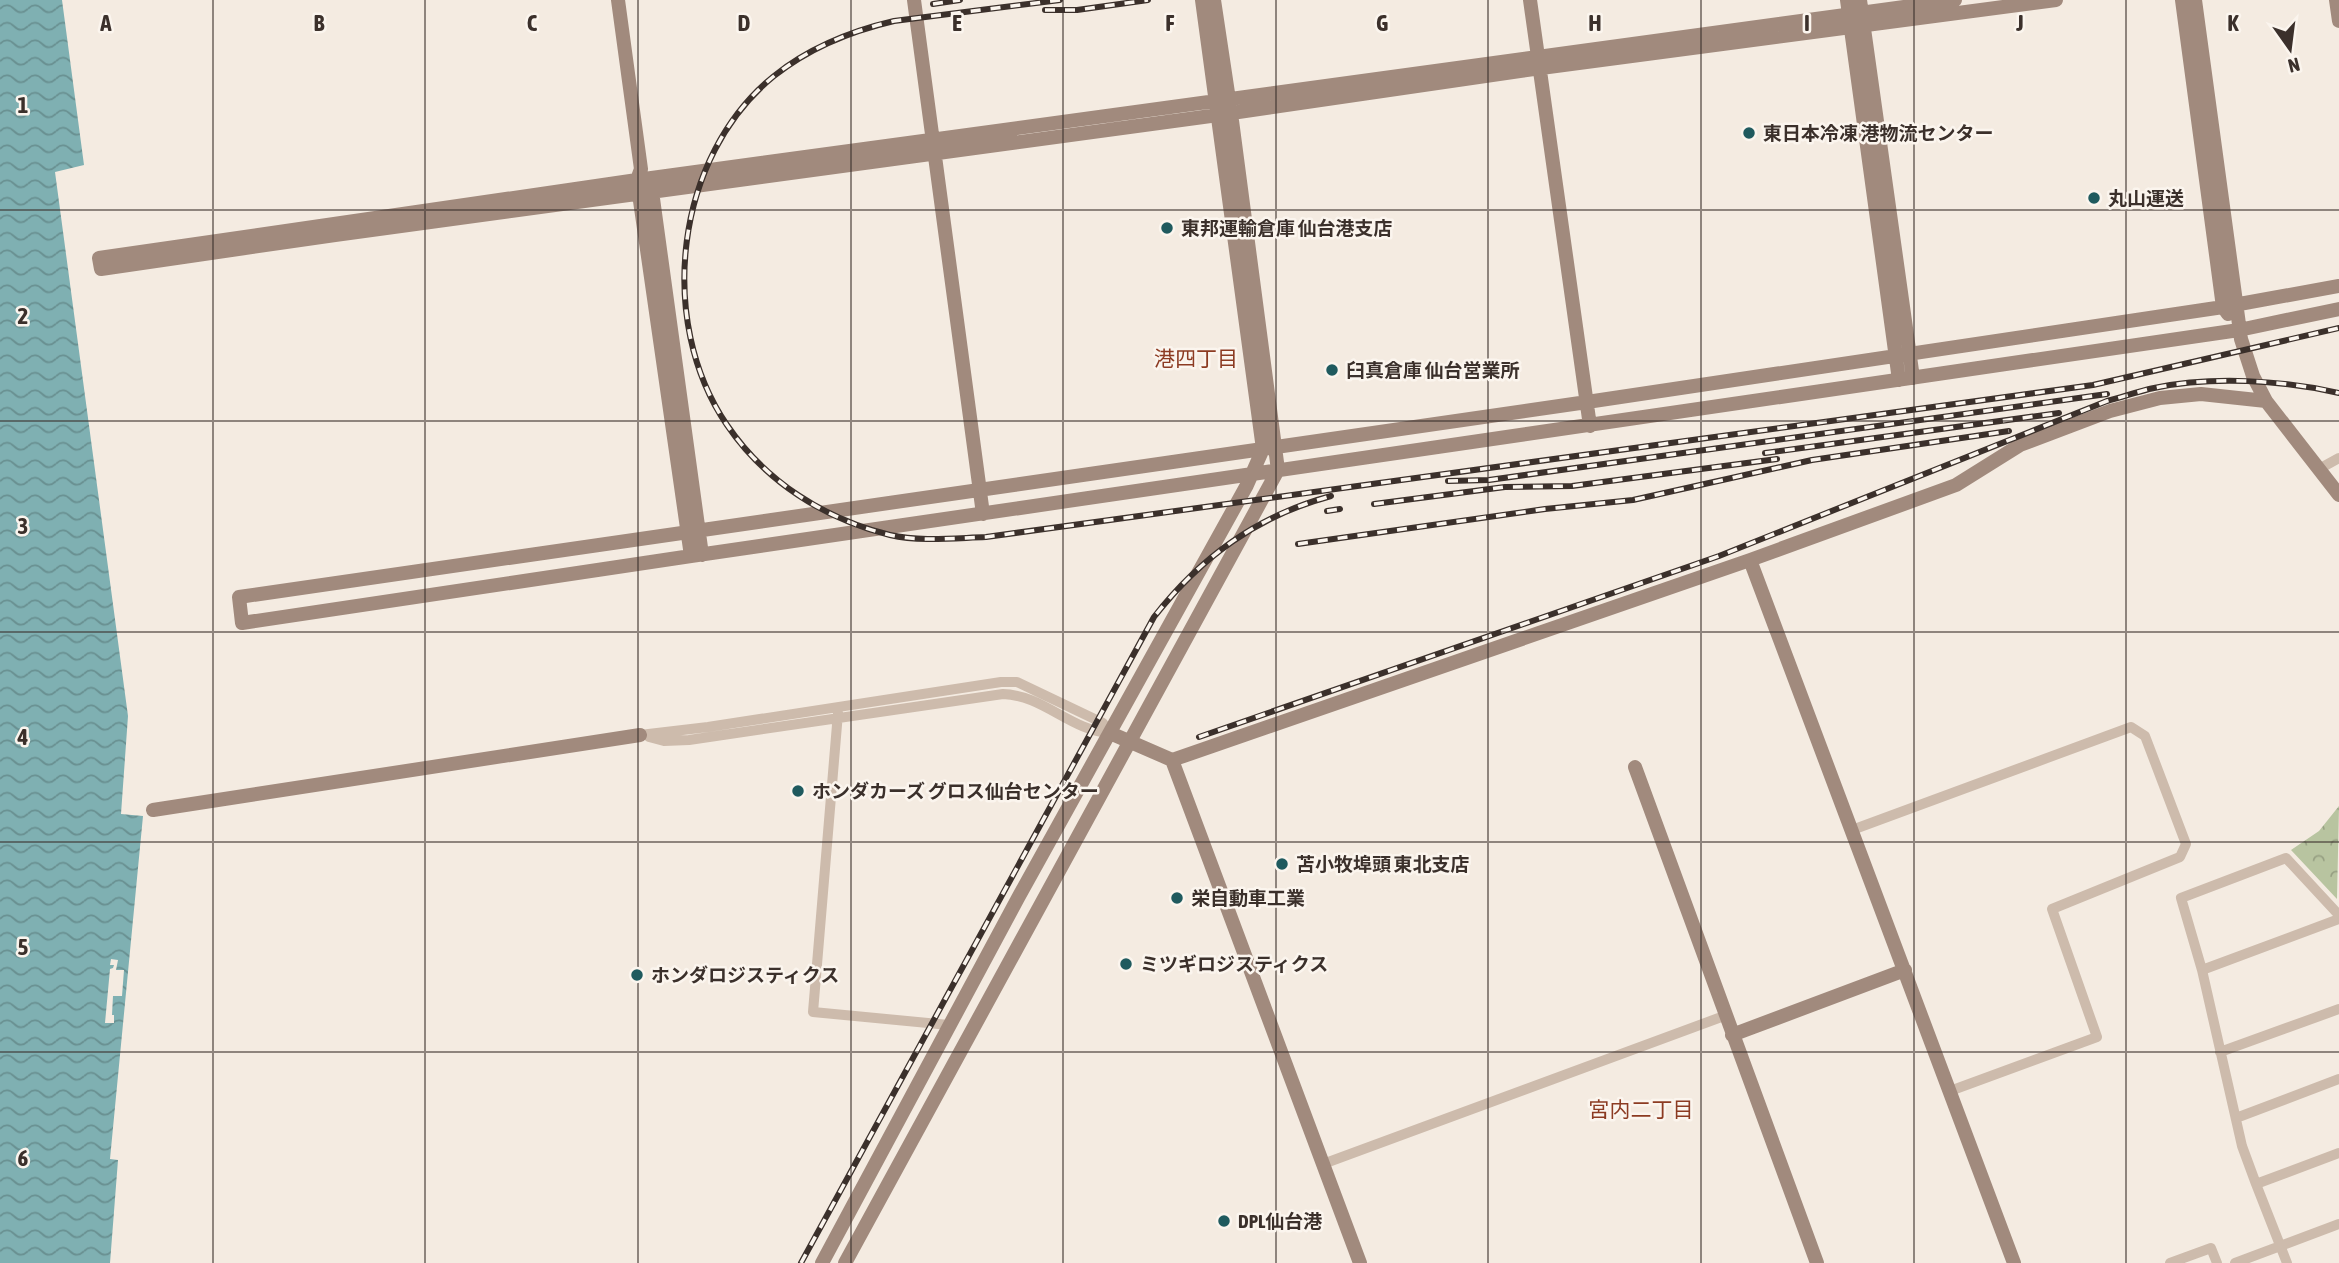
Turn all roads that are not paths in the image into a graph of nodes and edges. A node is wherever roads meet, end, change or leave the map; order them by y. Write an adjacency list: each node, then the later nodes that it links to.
1 (618, 0): 16 (street)
2 (914, 0): 15 (street)
3 (1202, 0): 14 (street)
4 (1213, 0): 14 (street)
5 (1531, 0): 13 (street)
6 (1955, 0): 11 (street)
7 (2056, 0): 11 (street)
8 (2182, 0): 18 (street)
9 (2195, 0): 18 (street)
10 (2336, 0): 12 (street)
11 (1855, 13): 13 (street); 21 (street)
12 (2339, 21)
13 (1540, 62): 14 (street); 24 (street)
14 (1223, 107): 15 (street); 26 (street)
15 (934, 147): 16 (street); 31 (street)
16 (644, 182): 16 (street); 34 (street)
17 (2339, 286): 18 (street)
18 (2231, 306): 20 (street); 21 (street)
19 (2339, 309): 20 (street)
20 (2239, 330): 22 (street); 23 (street)
21 (1903, 355): 22 (street); 24 (street)
22 (1906, 379): 25 (street)
23 (2266, 401): 29 (street); 36 (street)
24 (1587, 402): 25 (street); 26 (street)
25 (1590, 426): 28 (street)
26 (1270, 448): 28 (street); 30 (street); 31 (street)
27 (2339, 458): 29 (street)
28 (1278, 470): 30 (street); 40 (street)
29 (2319, 470): 32 (street)
30 (1253, 475): 33 (street); 38 (street)
31 (980, 491): 33 (street); 34 (street)
32 (2339, 495)
33 (983, 514): 35 (street)
34 (693, 532): 35 (street); 35 (street)
35 (696, 556)
36 (1750, 560): 41 (street); 44 (street)
37 (838, 713): 38 (street); 39 (street); 50 (street)
38 (1110, 733): 40 (street); 50 (street)
39 (640, 735): 43 (street)
40 (1132, 741): 41 (street); 62 (street)
41 (1172, 760): 57 (street)
42 (1635, 767): 49 (street)
43 (153, 810)
44 (1852, 830): 46 (street); 54 (street)
45 (2339, 917): 47 (street); 47 (street)
46 (1905, 970): 51 (street); 54 (street)
47 (2202, 970): 52 (street)
48 (2339, 1009): 52 (street)
49 (1724, 1016): 51 (street); 57 (street)
50 (949, 1025): 61 (street)
51 (1731, 1035): 64 (street)
52 (2220, 1052): 55 (street)
53 (2339, 1079): 55 (street)
54 (1950, 1091): 65 (street)
55 (2236, 1118): 58 (street)
56 (2339, 1153): 58 (street)
57 (1323, 1164): 63 (street)
58 (2256, 1184): 60 (street)
59 (2339, 1224): 60 (street)
60 (2280, 1246): 68 (street); 69 (street)
61 (822, 1263)
62 (845, 1263)
63 (1360, 1263)
64 (1817, 1263)
65 (2014, 1263)
66 (2170, 1263): 67 (street)
67 (2217, 1263)
68 (2235, 1263)
69 (2287, 1263)

